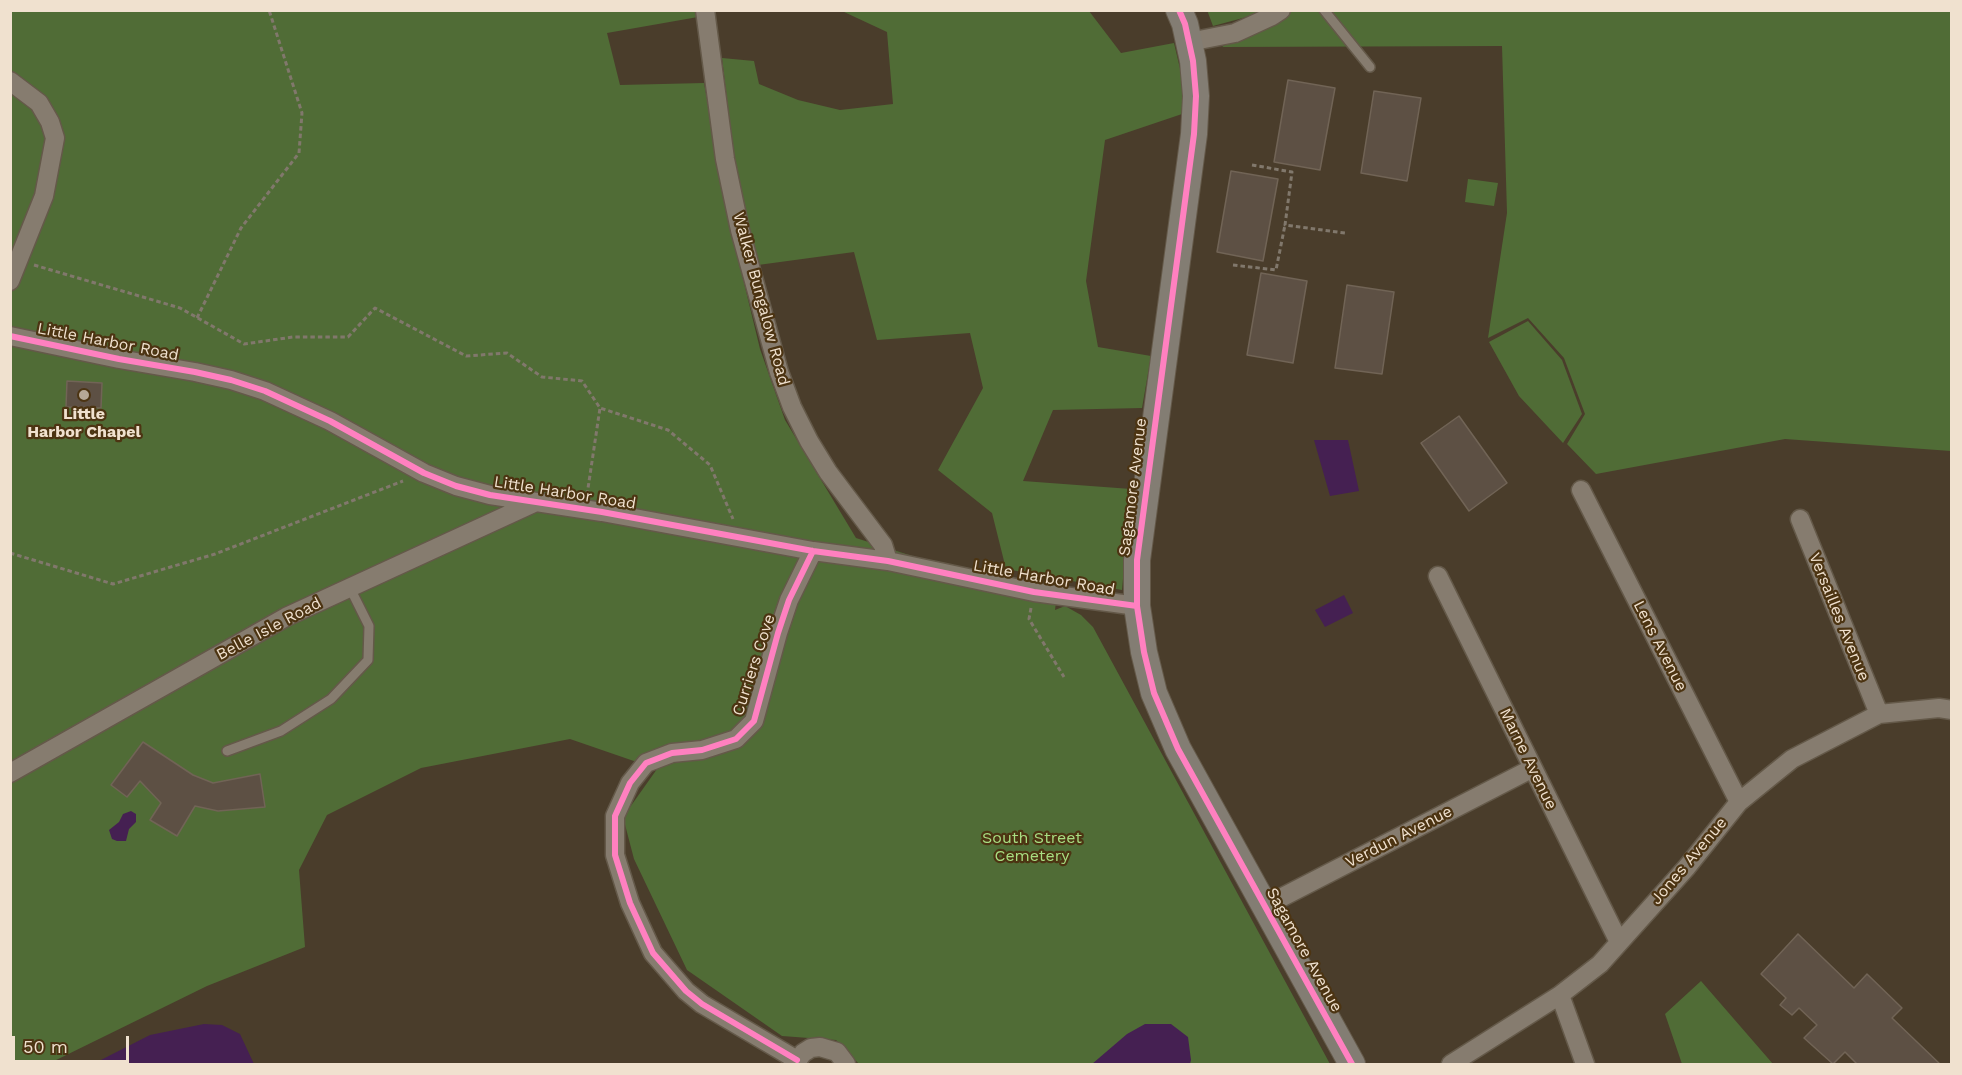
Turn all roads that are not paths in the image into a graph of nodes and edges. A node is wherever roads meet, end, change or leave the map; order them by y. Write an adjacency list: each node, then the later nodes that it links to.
1 (705, 10): 14 (street, Walker Bungalow Road)
2 (1179, 10): 5 (main road, Sagamore Avenue)
3 (1281, 10): 5 (street)
4 (1324, 10): 6 (lane)
5 (1189, 42): 17 (main road, Sagamore Avenue)
6 (1370, 67)
7 (10, 81): 8 (street)
8 (10, 281)
9 (10, 336): 11 (street, Little Harbor Road)
10 (1581, 490): 23 (street, Lens Avenue)
11 (536, 502): 13 (street, Little Harbor Road); 16 (street, Belle Isle Road)
12 (1800, 519): 19 (street, Versailles Avenue)
13 (813, 551): 14 (street, Little Harbor Road); 27 (street, Curriers Cove)
14 (888, 561): 17 (street, Little Harbor Road)
15 (1438, 576): 21 (street, Marne Avenue)
16 (350, 588): 20 (lane); 22 (street, Belle Isle Road)
17 (1137, 606): 24 (main road, Sagamore Avenue)
18 (1952, 710): 19 (street, Jones Avenue)
19 (1879, 714): 23 (street, Jones Avenue)
20 (227, 751)
21 (1533, 768): 24 (street, Verdun Avenue); 25 (street, Marne Avenue)
22 (10, 773)
23 (1739, 802): 25 (street, Jones Avenue)
24 (1265, 906): 29 (main road, Sagamore Avenue)
25 (1619, 942): 26 (street, Jones Avenue)
26 (1560, 995): 30 (street, Jones Avenue); 31 (street)
27 (796, 1062): 28 (street, Curriers Cove)
28 (846, 1065)
29 (1352, 1065)
30 (1451, 1065)
31 (1585, 1065)

